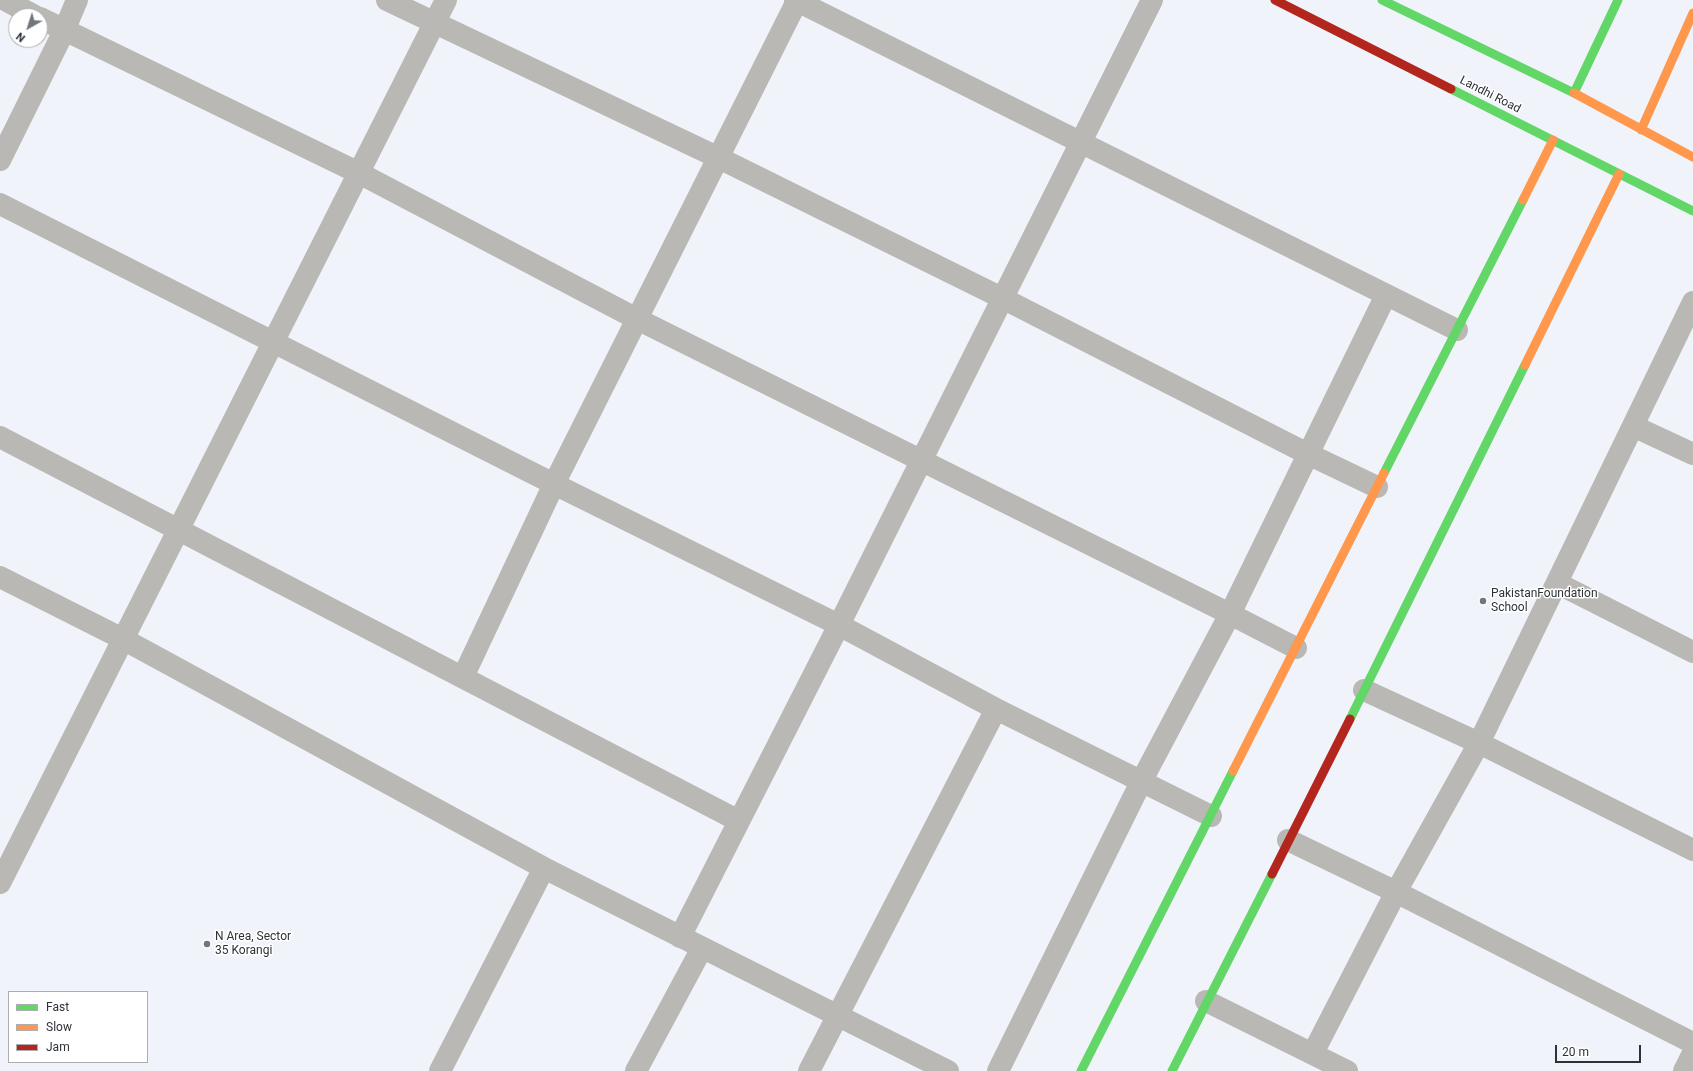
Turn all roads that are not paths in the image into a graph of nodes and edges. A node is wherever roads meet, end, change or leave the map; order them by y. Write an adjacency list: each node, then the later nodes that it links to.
1 (5, 0): 10 (street)
2 (77, 0): 14 (street)
3 (387, 0): 13 (street)
4 (446, 0): 13 (street)
5 (796, 0): 18 (street); 19 (street)
6 (1152, 0): 18 (street)
7 (1275, 0): 17 (street, Landhi Road)
8 (1382, 0): 15 (street)
9 (1618, 0): 15 (street)
10 (20, 8)
11 (1693, 13): 16 (street)
12 (48, 22): 14 (street)
13 (434, 23): 19 (street); 22 (street)
14 (64, 31): 21 (street); 22 (street)
15 (1574, 93): 16 (street)
16 (1641, 130): 20 (street)
17 (1553, 140): 23 (street, Landhi Road); 30 (street)
18 (1080, 142): 26 (street); 27 (street)
19 (717, 157): 27 (street); 29 (street)
20 (1693, 157)
21 (0, 160)
22 (359, 173): 29 (street); 31 (street)
23 (1619, 174): 25 (street, Landhi Road); 48 (street)
24 (0, 204): 31 (street)
25 (1693, 211)
26 (1386, 295): 30 (street); 34 (street)
27 (1002, 298): 34 (street); 36 (street)
28 (1693, 302): 32 (street)
29 (637, 319): 36 (street); 37 (street)
30 (1457, 330): 38 (street)
31 (273, 343): 37 (street); 39 (street)
32 (1633, 426): 35 (street); 41 (street)
33 (0, 437): 39 (street)
34 (1308, 454): 38 (street); 42 (street)
35 (1693, 454)
36 (922, 460): 42 (street); 43 (street)
37 (554, 484): 43 (street); 47 (street)
38 (1378, 487): 45 (street)
39 (179, 530): 44 (street); 47 (street)
40 (0, 577): 44 (street)
41 (1557, 583): 46 (street); 50 (street)
42 (1230, 614): 45 (street); 51 (street)
43 (839, 625): 49 (street); 53 (street)
44 (123, 639): 56 (street); 57 (street)
45 (1296, 648): 52 (street)
46 (1693, 652)
47 (463, 678): 53 (street)
48 (1364, 690): 50 (street); 54 (street)
49 (996, 709): 51 (street); 62 (street)
50 (1479, 743): 55 (street); 58 (street)
51 (1141, 782): 52 (street); 70 (street)
52 (1211, 816): 71 (street)
53 (739, 821): 59 (street)
54 (1288, 840): 58 (street); 61 (street)
55 (1693, 850)
56 (544, 868): 59 (street); 66 (street)
57 (0, 883)
58 (1396, 892): 63 (street); 64 (street)
59 (680, 937): 60 (street)
60 (702, 948): 62 (street); 67 (street)
61 (1206, 1001): 64 (street); 72 (street)
62 (838, 1016): 68 (street); 69 (street)
63 (1693, 1043)
64 (1313, 1053): 73 (street)
65 (1693, 1053): 74 (street)
66 (440, 1071)
67 (636, 1071)
68 (809, 1071)
69 (948, 1071)
70 (998, 1071)
71 (1081, 1071)
72 (1172, 1071)
73 (1347, 1071)
74 (1684, 1071)

